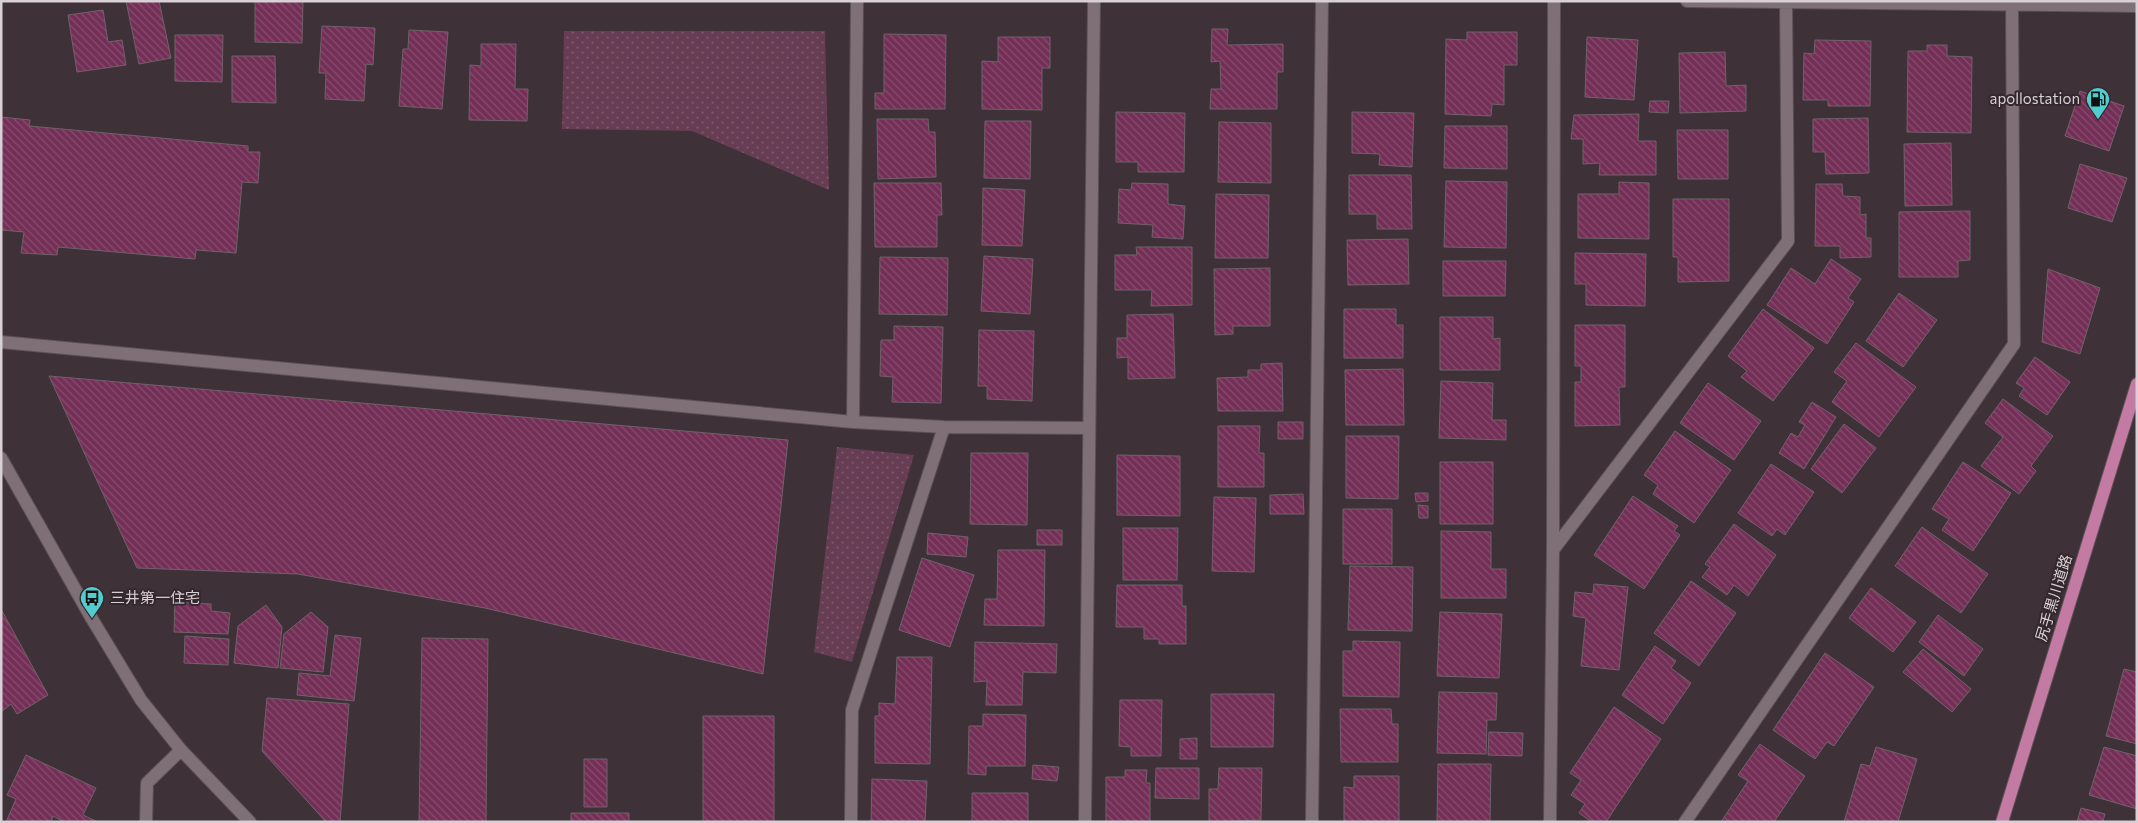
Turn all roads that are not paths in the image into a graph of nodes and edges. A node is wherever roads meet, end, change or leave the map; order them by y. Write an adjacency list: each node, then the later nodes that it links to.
1 (857, 1): 11 (street)
2 (1094, 1): 13 (street)
3 (1322, 1): 21 (street)
4 (1554, 1): 15 (street)
5 (1687, 1): 6 (street)
6 (1786, 2): 7 (street); 15 (street)
7 (2012, 2): 8 (street); 23 (street)
8 (2137, 6)
9 (1, 342): 11 (street)
10 (2137, 384): 24 (main road, 尻手黒川道路)
11 (853, 422): 12 (street)
12 (944, 427): 13 (street); 19 (street)
13 (1088, 428): 20 (street)
14 (1, 458): 16 (street)
15 (1553, 550): 22 (street)
16 (181, 750): 17 (street); 18 (street)
17 (146, 822)
18 (250, 822)
19 (851, 822)
20 (1085, 822)
21 (1312, 822)
22 (1550, 822)
23 (1685, 822)
24 (2002, 822)

